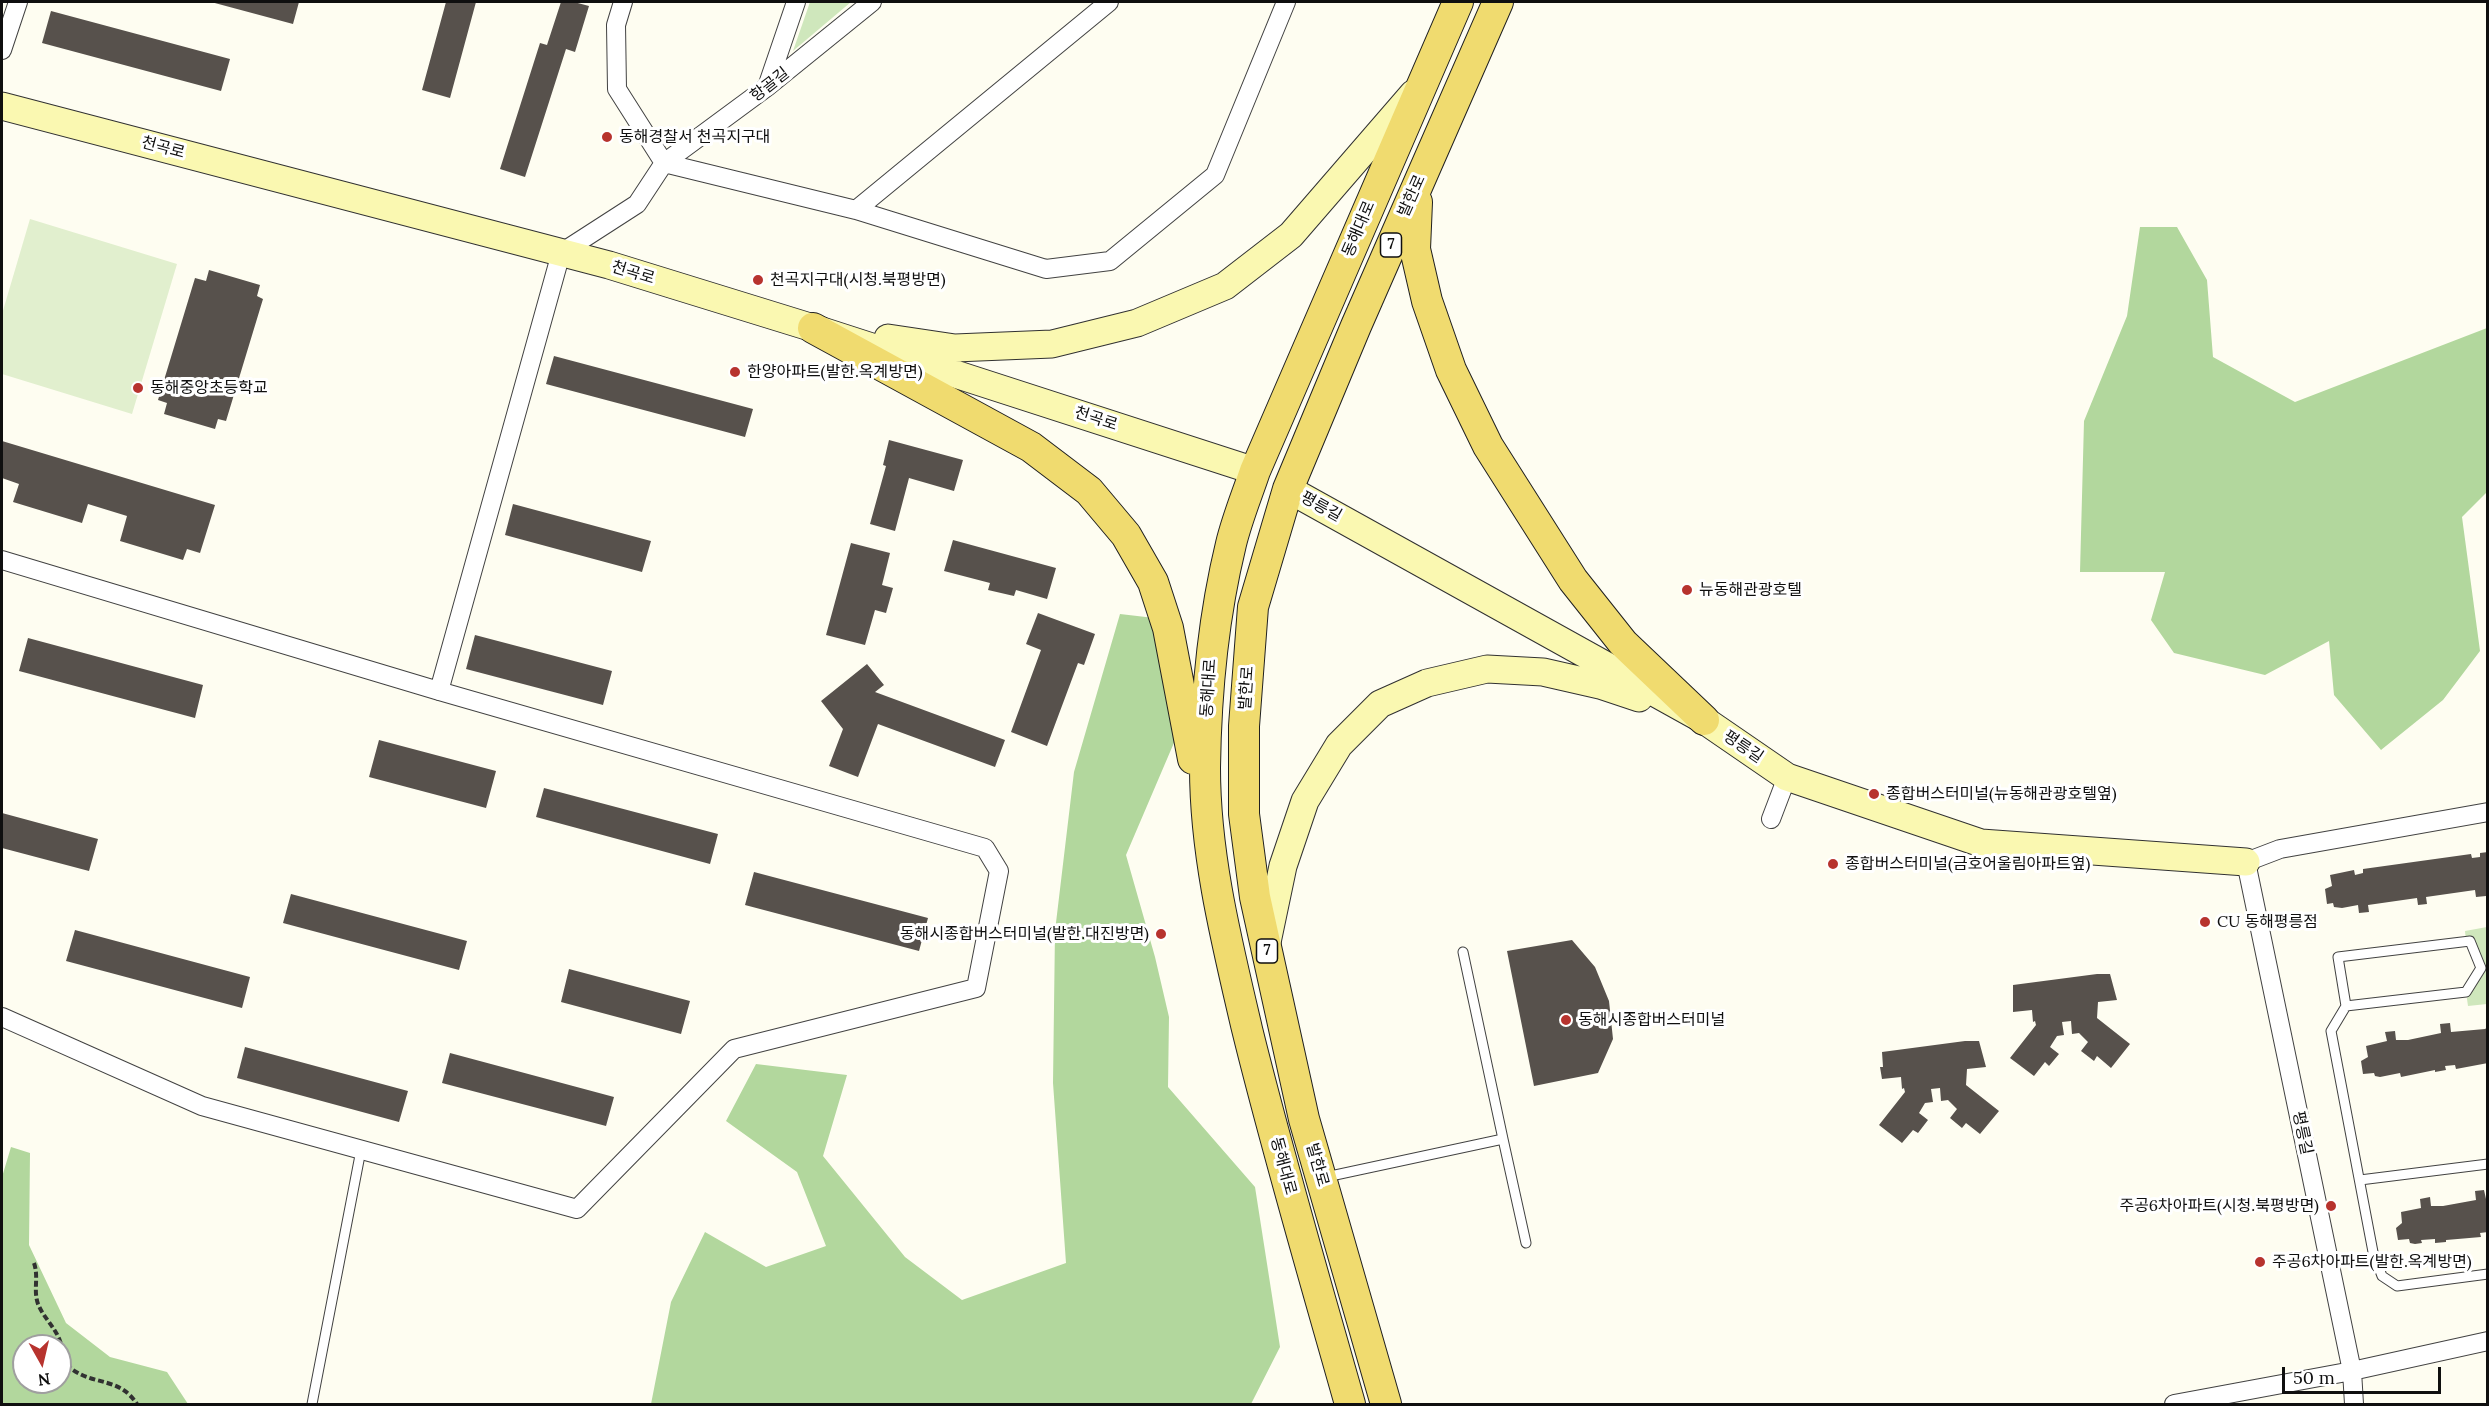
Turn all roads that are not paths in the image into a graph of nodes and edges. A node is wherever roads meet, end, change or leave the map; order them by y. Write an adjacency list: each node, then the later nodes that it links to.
1 (18, 2): 9 (street)
2 (623, 2): 13 (street)
3 (796, 2): 11 (street)
4 (872, 2): 11 (street, 항골길)
5 (1109, 2): 15 (street)
6 (1286, 2): 15 (street)
7 (1458, 2): 10 (main road, 동해대로 / 7)
8 (1498, 2): 14 (main road, 발한로 / 7)
9 (2, 50)
10 (1422, 84): 17 (street); 18 (main road, 동해대로 / 7)
11 (768, 87): 13 (street, 항골길)
12 (2, 106): 16 (street, 천곡로)
13 (664, 163): 15 (street); 16 (street)
14 (1418, 183): 19 (main road, 발한로 / 7); 22 (main road)
15 (856, 210)
16 (561, 253): 17 (street, 천곡로); 21 (street)
17 (813, 327): 18 (street, 천곡로); 26 (main road)
18 (1255, 471): 19 (main road); 26 (main road, 동해대로 / 7)
19 (1288, 489): 22 (street, 평릉길); 28 (main road, 발한로 / 7)
20 (2, 560): 21 (street)
21 (439, 691): 33 (street)
22 (1704, 720): 23 (street, 평릉길); 28 (street)
23 (1787, 777): 25 (street); 27 (street, 평릉길)
24 (2487, 812): 27 (street, 평릉길)
25 (1771, 819)
26 (1212, 861): 42 (main road, 동해대로 / 7)
27 (2246, 862): 40 (street, 평릉길)
28 (1266, 948): 35 (main road, 발한로 / 7)
29 (1463, 952): 32 (lane)
30 (2346, 1006): 30 (lane); 36 (lane)
31 (2, 1017): 33 (street)
32 (1503, 1139): 35 (lane); 37 (lane)
33 (361, 1150): 41 (lane)
34 (2487, 1164): 36 (lane)
35 (1321, 1178): 43 (main road, 발한로 / 7)
36 (2360, 1180): 38 (lane)
37 (1526, 1243)
38 (2487, 1274)
39 (2487, 1341): 40 (street)
40 (2352, 1371): 44 (street); 45 (street, 평릉길)
41 (312, 1404)
42 (1350, 1404)
43 (1386, 1404)
44 (2174, 1404)
45 (2354, 1404)

